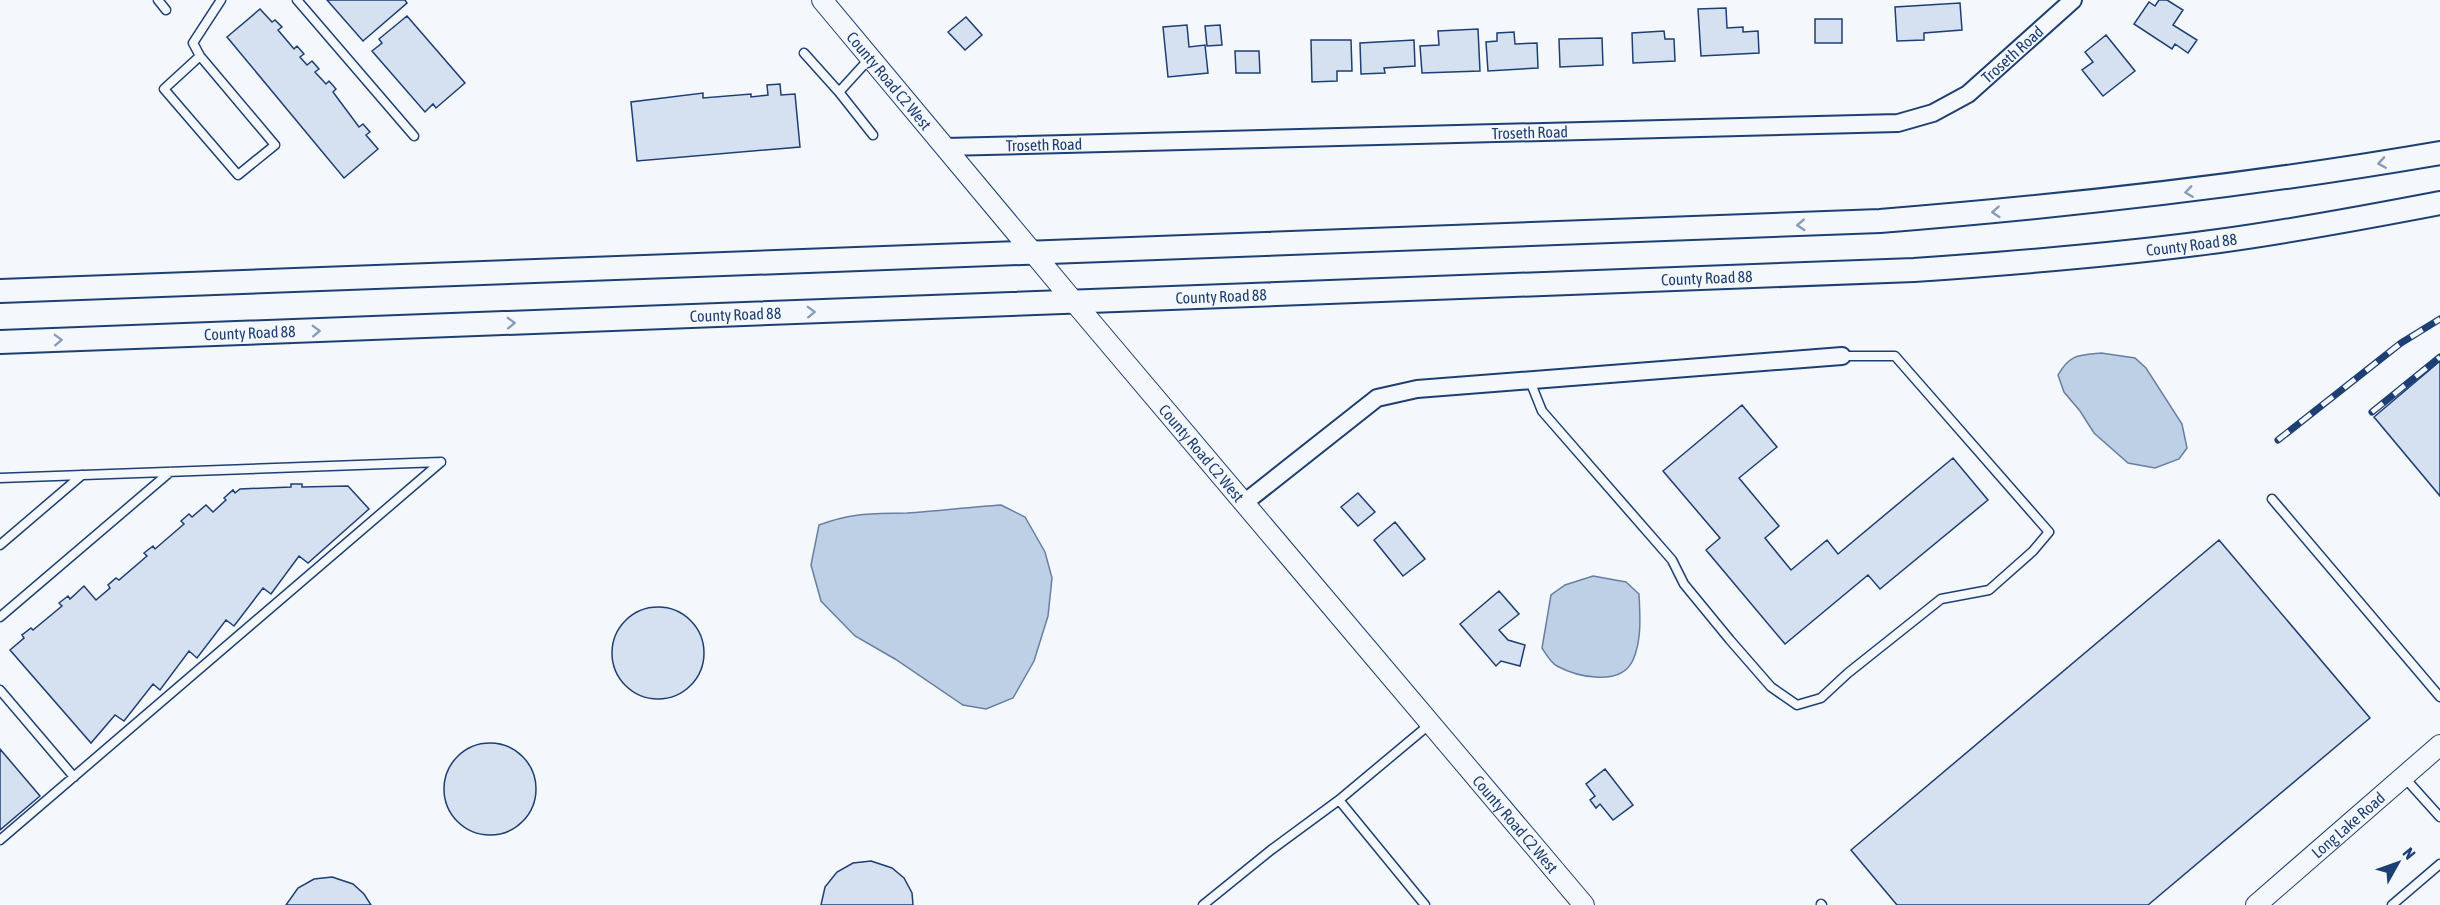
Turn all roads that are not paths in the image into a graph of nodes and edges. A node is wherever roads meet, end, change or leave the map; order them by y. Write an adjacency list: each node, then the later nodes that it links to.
1 (158, 0): 6 (lane)
2 (221, 0): 8 (lane)
3 (297, 0): 11 (lane)
4 (822, 0): 9 (street, County Road C2 West)
5 (2073, 0): 13 (street, Troseth Road)
6 (166, 10)
7 (804, 53): 10 (lane)
8 (200, 56): 8 (lane)
9 (870, 58): 10 (lane); 13 (street, County Road C2 West)
10 (839, 92): 12 (lane)
11 (414, 135)
12 (873, 135)
13 (945, 147): 16 (street, County Road C2 West)
14 (2440, 153): 16 (main road, one-way to 16)
15 (2440, 203): 18 (main road, County Road 88)
16 (1034, 253): 17 (main road); 18 (street, County Road C2 West)
17 (0, 291)
18 (1075, 303): 19 (main road, County Road 88, one-way to 18); 26 (street, County Road C2 West)
19 (0, 342)
20 (1842, 356): 21 (street); 21 (lane)
21 (1530, 381): 26 (street)
22 (170, 472): 23 (lane); 28 (lane); 33 (lane)
23 (82, 475): 24 (lane); 27 (lane)
24 (0, 478)
25 (2272, 499): 30 (lane)
26 (1244, 503): 31 (street, County Road C2 West)
27 (0, 545)
28 (0, 617)
29 (0, 690): 33 (lane)
30 (2440, 697)
31 (1431, 724): 35 (lane); 41 (street, County Road C2 West)
32 (2440, 745): 34 (street, Long Lake Road)
33 (74, 777): 37 (lane)
34 (2403, 777): 36 (lane); 42 (street, Long Lake Road)
35 (1339, 800): 39 (lane); 40 (lane)
36 (2440, 817)
37 (0, 840)
38 (2440, 864): 43 (lane)
39 (1203, 905)
40 (1425, 905)
41 (1584, 905)
42 (2256, 905)
43 (2392, 905)

